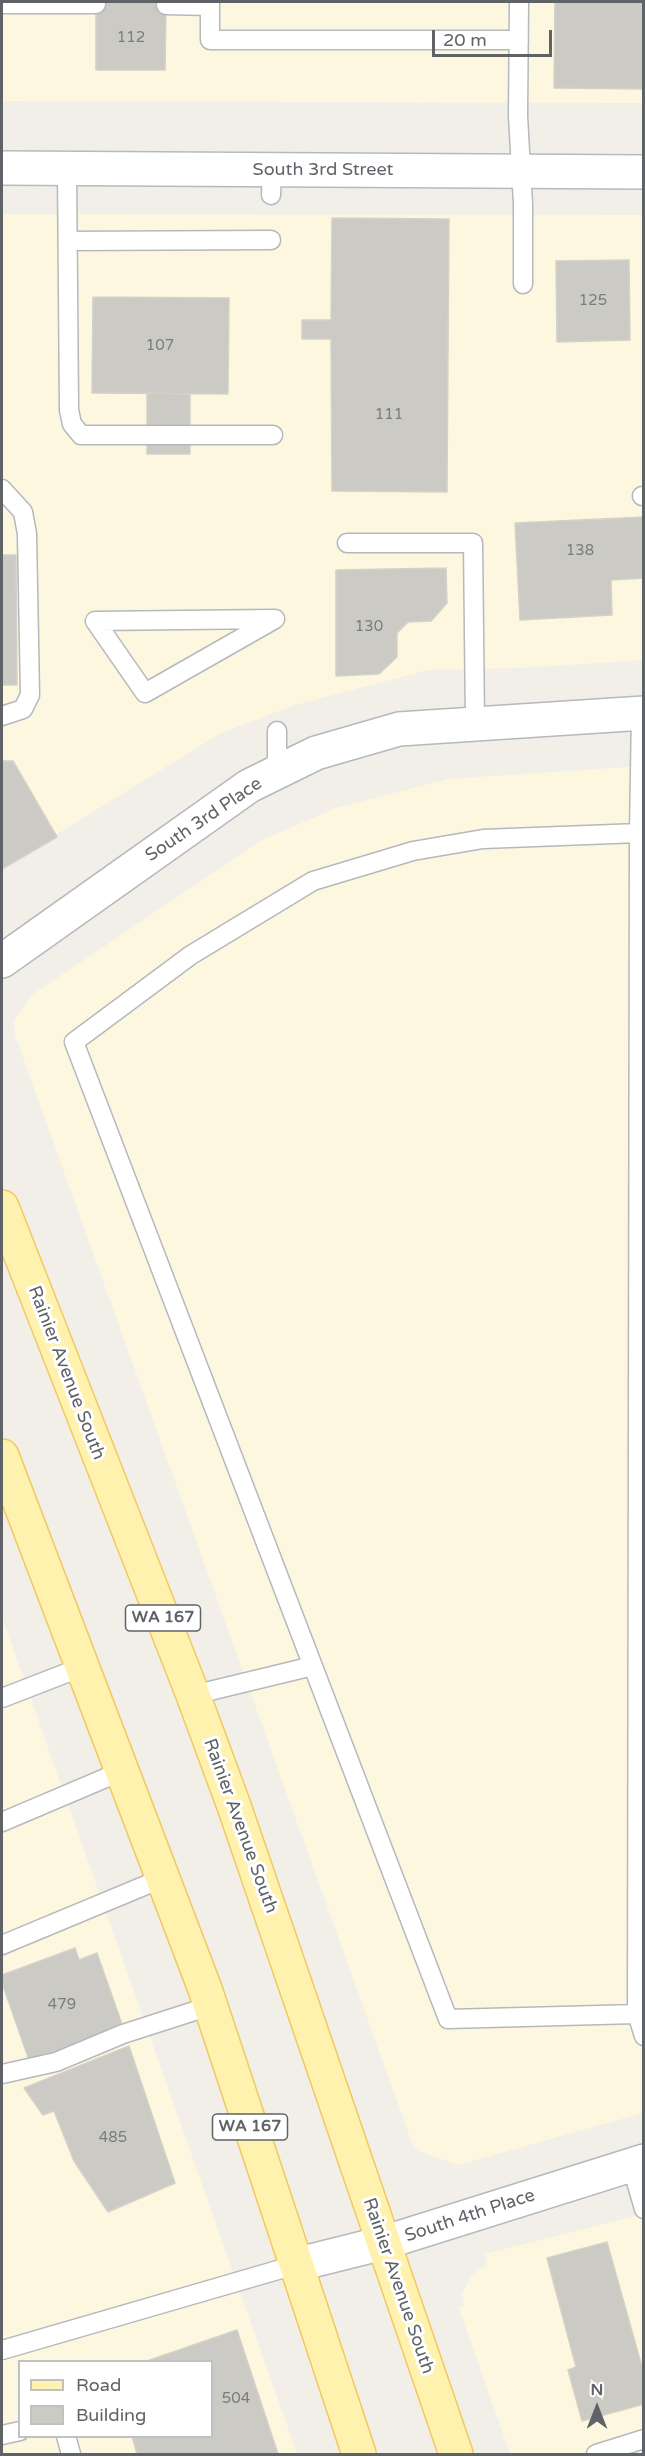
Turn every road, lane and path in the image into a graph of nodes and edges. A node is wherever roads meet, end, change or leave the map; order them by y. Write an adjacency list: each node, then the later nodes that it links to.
1 (519, 2): 6 (lane)
2 (2, 4): 3 (lane)
3 (96, 4)
4 (210, 4): 5 (lane); 6 (lane)
5 (166, 5)
6 (519, 40): 9 (lane)
7 (2, 168): 8 (street, South 3rd Street)
8 (67, 168): 9 (street, South 3rd Street); 12 (lane)
9 (521, 172): 10 (street, South 3rd Street); 13 (lane)
10 (644, 172)
11 (271, 240): 12 (lane)
12 (68, 241): 14 (lane)
13 (523, 284)
14 (273, 435)
15 (2, 489): 19 (lane)
16 (347, 543): 20 (lane)
17 (275, 619): 17 (lane)
18 (642, 713): 20 (street, South 3rd Place); 23 (lane)
19 (2, 716)
20 (475, 723): 22 (street, South 3rd Place)
21 (277, 731): 22 (lane)
22 (277, 772): 24 (street, South 3rd Place)
23 (639, 833): 27 (lane); 35 (lane)
24 (2, 961)
25 (2, 1207): 29 (main road, Rainier Avenue South / WA 167)
26 (2, 1456): 28 (main road, WA 167)
27 (313, 1666): 29 (lane); 37 (lane)
28 (82, 1667): 30 (lane); 31 (main road, WA 167)
29 (193, 1695): 42 (main road, Rainier Avenue South / WA 167)
30 (2, 1698)
31 (122, 1771): 32 (lane); 33 (main road, WA 167)
32 (2, 1822)
33 (163, 1878): 34 (lane); 36 (main road, WA 167)
34 (2, 1945)
35 (640, 1981): 37 (lane)
36 (210, 2006): 39 (lane); 43 (main road, WA 167)
37 (637, 2014): 38 (lane)
38 (644, 2036)
39 (2, 2074)
40 (637, 2162): 41 (lane); 42 (street, South 4th Place)
41 (644, 2209)
42 (383, 2243): 43 (street, South 4th Place); 51 (main road, Rainier Avenue South / WA 167)
43 (295, 2265): 44 (lane); 50 (main road, WA 167)
44 (2, 2350)
45 (18, 2431): 46 (lane)
46 (2, 2435)
47 (67, 2438): 49 (lane)
48 (644, 2439): 52 (lane)
49 (72, 2454)
50 (359, 2454)
51 (456, 2454)
52 (596, 2454)

